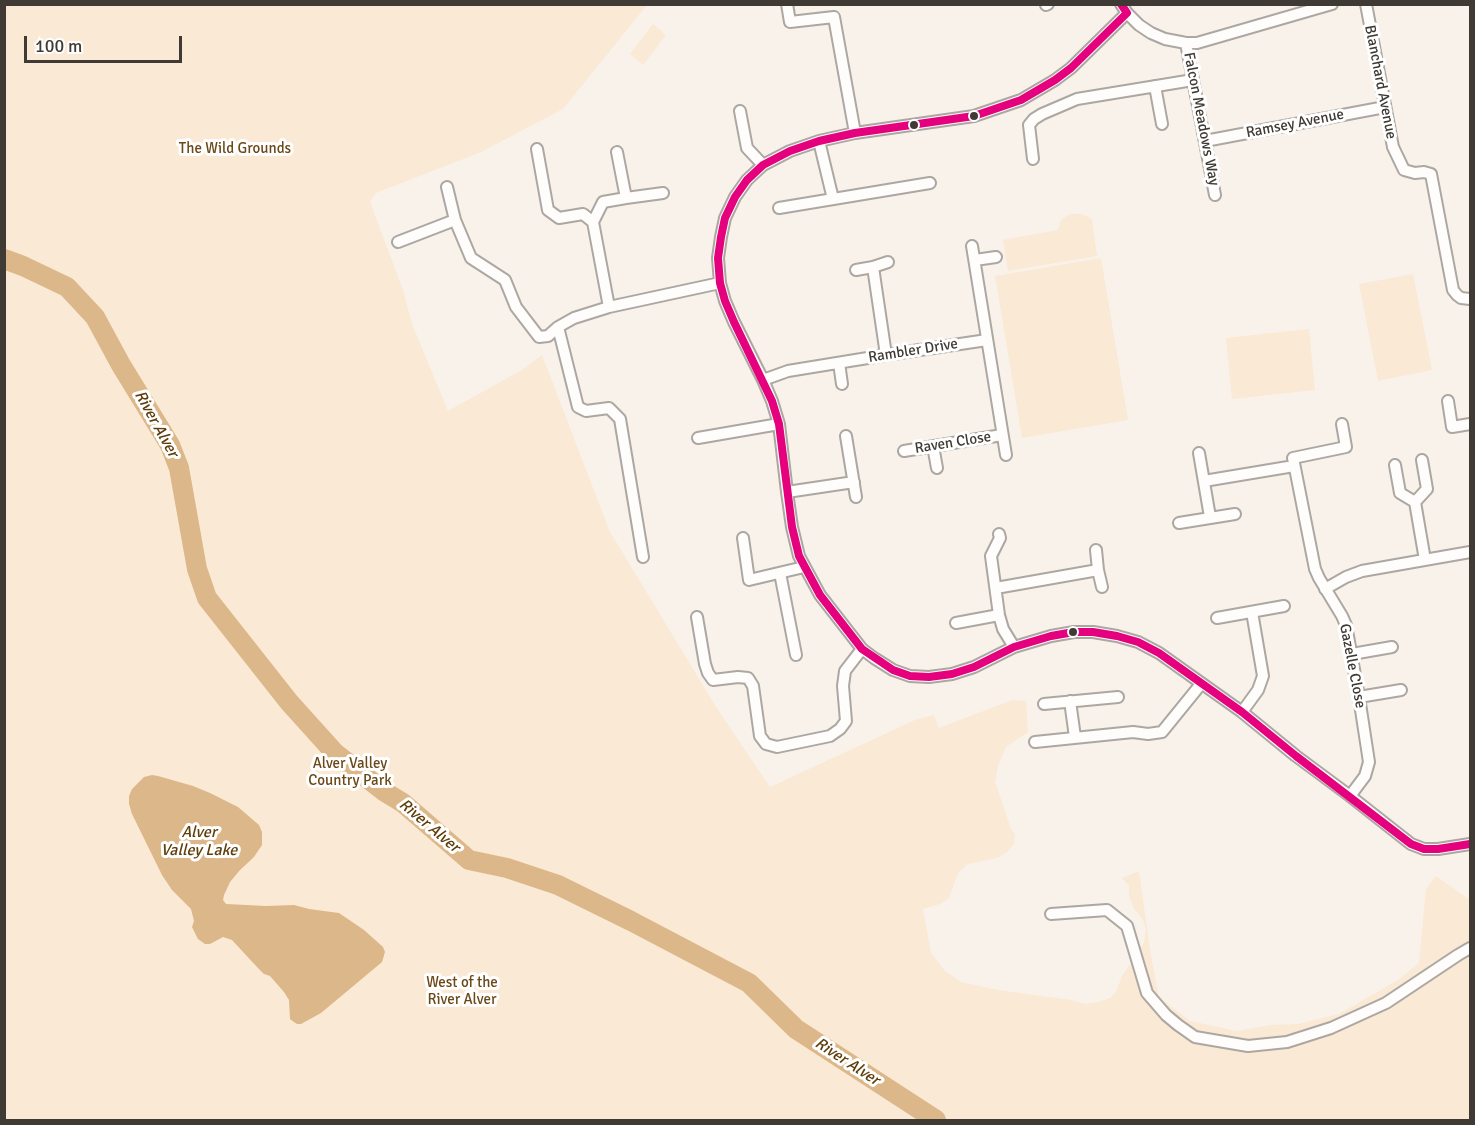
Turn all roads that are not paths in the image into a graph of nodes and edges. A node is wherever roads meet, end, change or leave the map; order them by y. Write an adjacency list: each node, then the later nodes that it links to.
1 (787, 4): 6 (street)
2 (832, 4): 6 (street)
3 (1332, 4): 7 (street)
4 (1366, 4): 10 (street, Blanchard Avenue)
5 (1124, 9): 7 (street); 13 (street)
6 (834, 17): 13 (street)
7 (1186, 44): 8 (street, Falcon Meadows Way)
8 (1193, 80): 9 (street); 15 (street, Falcon Meadows Way)
9 (1155, 86): 12 (street); 18 (street)
10 (1385, 107): 15 (street, Ramsey Avenue); 37 (street, Blanchard Avenue)
11 (740, 111): 19 (street)
12 (1162, 124)
13 (855, 133): 14 (street)
14 (819, 141): 19 (street); 25 (street)
15 (1205, 141): 23 (street, Falcon Meadows Way)
16 (537, 149): 28 (street)
17 (617, 152): 24 (street)
18 (1033, 159)
19 (763, 165): 36 (street)
20 (930, 183): 25 (street)
21 (447, 187): 27 (street)
22 (663, 193): 24 (street)
23 (1215, 195)
24 (626, 198): 28 (street)
25 (833, 199): 26 (street)
26 (779, 208)
27 (455, 220): 29 (street); 39 (street)
28 (593, 222): 38 (street)
29 (398, 242)
30 (972, 246): 32 (street, Raven Close)
31 (996, 257): 32 (street)
32 (975, 260): 40 (street, Raven Close)
33 (888, 262): 34 (street)
34 (873, 267): 35 (street); 41 (street)
35 (856, 270)
36 (720, 283): 38 (street); 43 (street)
37 (1470, 299)
38 (609, 306): 39 (street)
39 (558, 327): 72 (street)
40 (987, 340): 41 (street, Rambler Drive); 49 (street, Raven Close)
41 (886, 355): 42 (street, Rambler Drive)
42 (839, 363): 43 (street, Rambler Drive); 44 (street)
43 (763, 380): 46 (street)
44 (842, 384)
45 (1448, 401): 48 (street)
46 (779, 424): 51 (street); 62 (street)
47 (1342, 424): 58 (street)
48 (1470, 424)
49 (1002, 435): 52 (street, Raven Close); 55 (street, Raven Close)
50 (846, 436): 61 (street)
51 (698, 438)
52 (933, 446): 53 (street, Raven Close); 59 (street)
53 (904, 451)
54 (1199, 453): 60 (street)
55 (1006, 455)
56 (1422, 460): 64 (street)
57 (1395, 465): 64 (street)
58 (1294, 466): 60 (street); 79 (street, Gazelle Close)
59 (937, 468)
60 (1204, 481): 66 (street)
61 (854, 482): 62 (street); 63 (street)
62 (787, 492): 74 (street)
63 (856, 496)
64 (1415, 502): 73 (street)
65 (1235, 514): 66 (street)
66 (1210, 518): 67 (street)
67 (1179, 523)
68 (999, 534): 78 (street)
69 (743, 538): 76 (street)
70 (1096, 550): 75 (street)
71 (1470, 552): 73 (street)
72 (643, 557)
73 (1425, 560): 79 (street)
74 (804, 567): 76 (street); 88 (street)
75 (1098, 570): 77 (street); 78 (street)
76 (780, 573): 90 (street)
77 (1102, 587)
78 (996, 588): 82 (street)
79 (1325, 589): 89 (street, Gazelle Close)
80 (1284, 606): 81 (street)
81 (1252, 612): 84 (street); 97 (street)
82 (999, 615): 85 (street); 86 (street)
83 (697, 617): 88 (street)
84 (1217, 618)
85 (957, 623)
86 (1014, 647): 88 (street); 91 (street)
87 (1392, 647): 89 (street)
88 (862, 648)
89 (1352, 654): 94 (street, Gazelle Close)
90 (796, 655)
91 (1201, 684): 97 (street); 98 (street)
92 (1401, 690): 94 (street)
93 (1118, 697): 95 (street)
94 (1359, 697): 100 (street, Gazelle Close)
95 (1070, 702): 96 (street); 98 (street)
96 (1044, 704)
97 (1242, 712): 100 (street)
98 (1075, 737): 99 (street)
99 (1035, 742)
100 (1350, 796): 101 (street)
101 (1470, 844)
102 (1051, 914): 103 (street)
103 (1470, 948)

